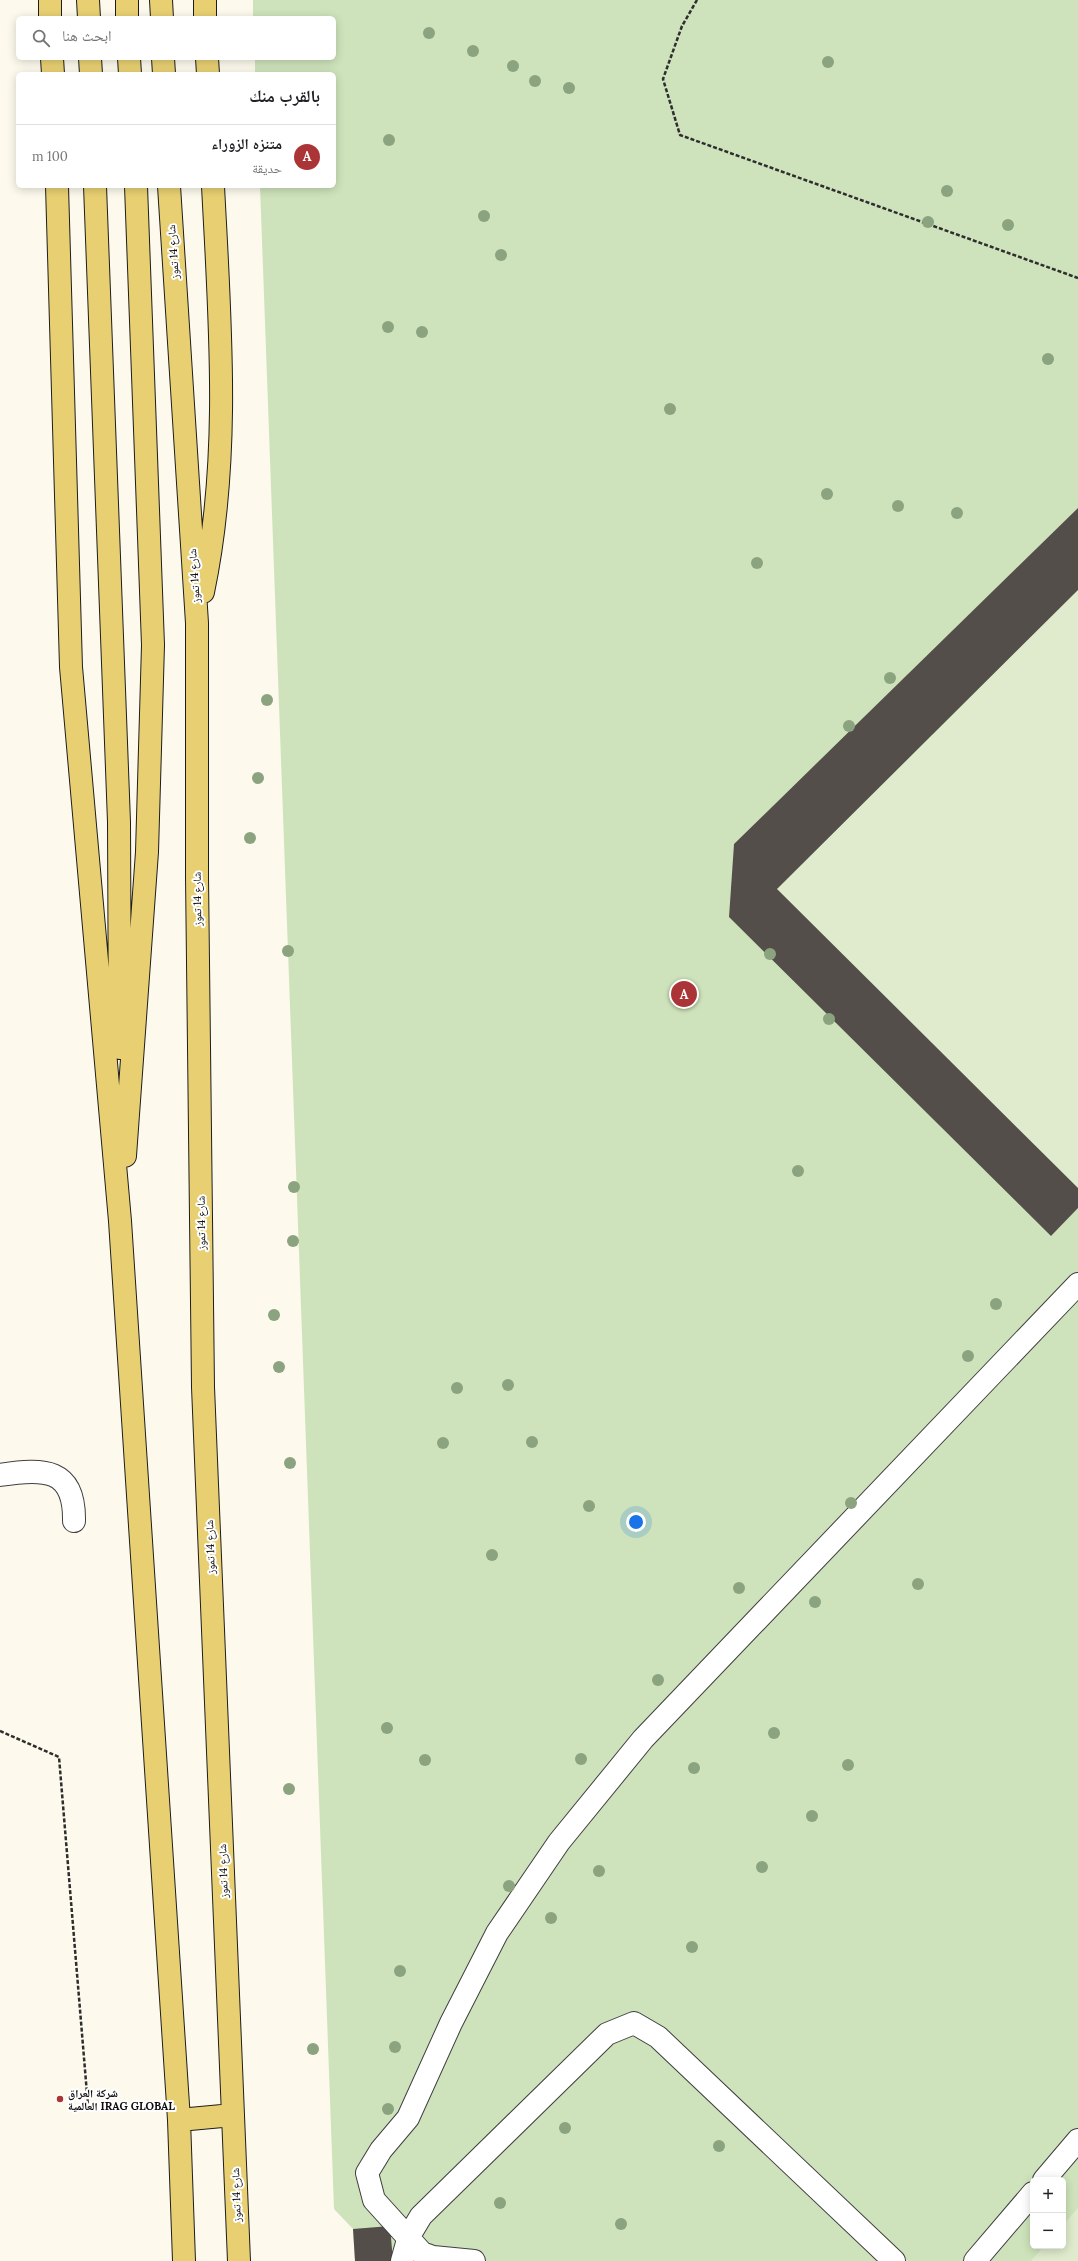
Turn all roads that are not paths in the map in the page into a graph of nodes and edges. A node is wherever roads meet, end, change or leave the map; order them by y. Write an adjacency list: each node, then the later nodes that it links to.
1 (50, 0): 6 (main road)
2 (88, 0): 7 (main road)
3 (126, 0): 8 (main road)
4 (161, 0): 9 (main road)
5 (205, 0): 10 (main road)
6 (50, 16)
7 (89, 16)
8 (127, 16)
9 (162, 16)
10 (205, 16)
11 (52, 60): 16 (main road)
12 (90, 60): 17 (main road)
13 (129, 60): 18 (main road)
14 (164, 60): 19 (main road)
15 (207, 60): 20 (main road)
16 (53, 72)
17 (91, 72)
18 (130, 72)
19 (164, 72)
20 (208, 72)
21 (56, 188): 27 (main road)
22 (95, 188): 27 (main road)
23 (136, 188): 27 (main road)
24 (168, 188): 26 (main road, شارع 14 تموز)
25 (213, 188): 26 (main road)
26 (196, 623): 31 (main road, شارع 14 تموز)
27 (120, 1221): 32 (main road)
28 (1078, 1284): 36 (street)
29 (0, 1475): 30 (street)
30 (74, 1521)
31 (233, 2115): 32 (main road); 38 (main road, شارع 14 تموز)
32 (179, 2120): 37 (main road)
33 (1078, 2140): 34 (street)
34 (1047, 2177)
35 (1030, 2197): 42 (street)
36 (409, 2236): 39 (street); 40 (street); 41 (street)
37 (184, 2261)
38 (239, 2261)
39 (402, 2261)
40 (474, 2261)
41 (894, 2261)
42 (975, 2261)

